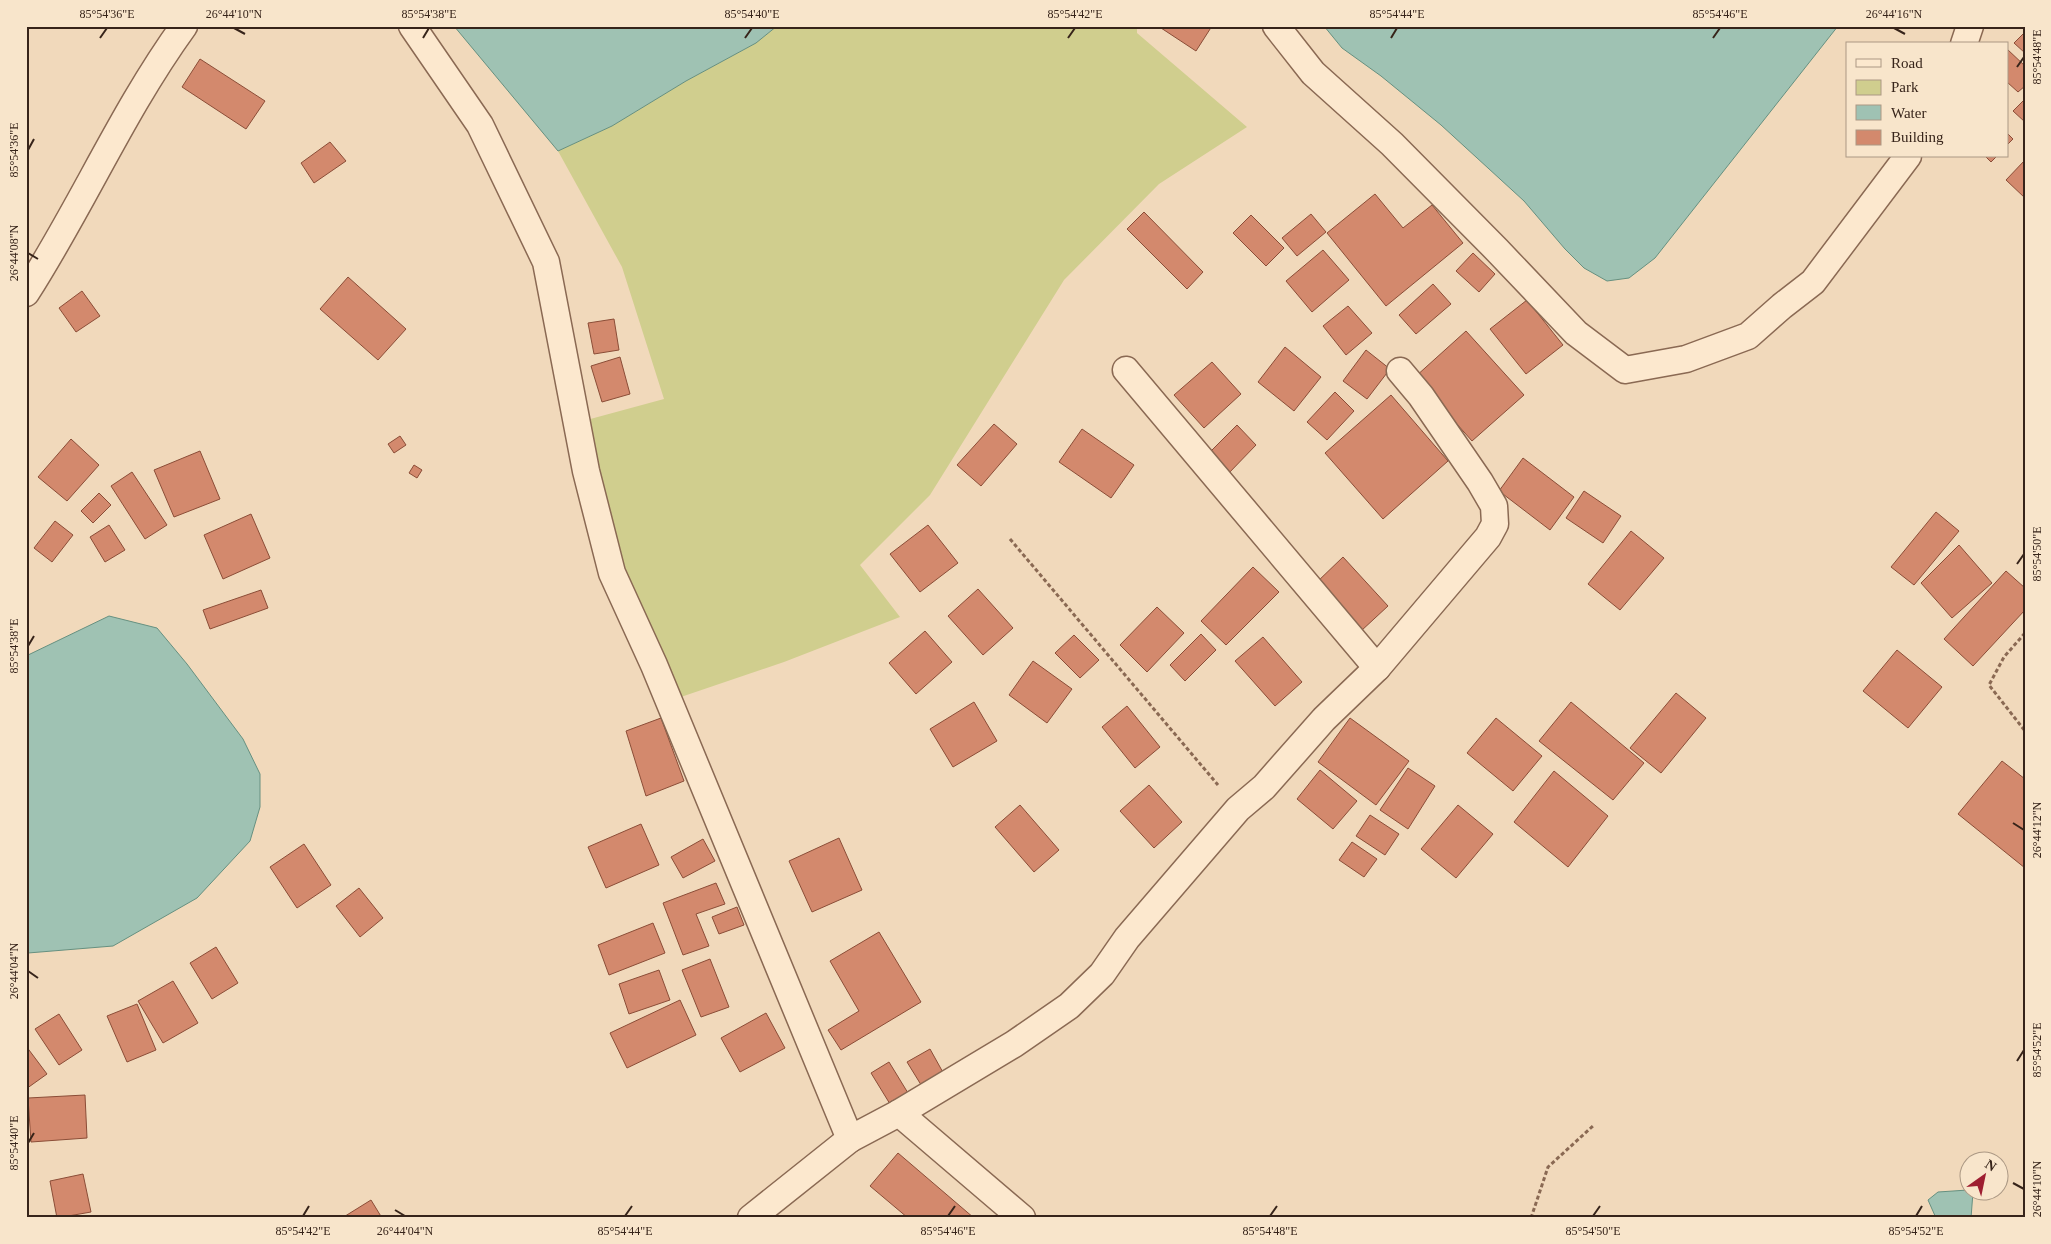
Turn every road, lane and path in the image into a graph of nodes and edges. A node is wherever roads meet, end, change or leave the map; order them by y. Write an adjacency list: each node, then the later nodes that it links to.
1 (184, 26): 7 (street)
2 (412, 26): 17 (street)
3 (1276, 26): 6 (street)
4 (1970, 26): 5 (street)
5 (1965, 42)
6 (1906, 158)
7 (26, 292)
8 (1126, 370): 12 (street)
9 (1400, 372): 12 (street)
10 (1010, 538): 14 (path)
11 (2025, 633): 13 (path)
12 (1377, 668): 14 (street)
13 (2025, 731)
14 (1238, 809): 15 (street)
15 (899, 1113): 17 (street); 19 (street)
16 (1594, 1125): 20 (path)
17 (850, 1139): 18 (street)
18 (751, 1218)
19 (1022, 1218)
20 (1531, 1218)

